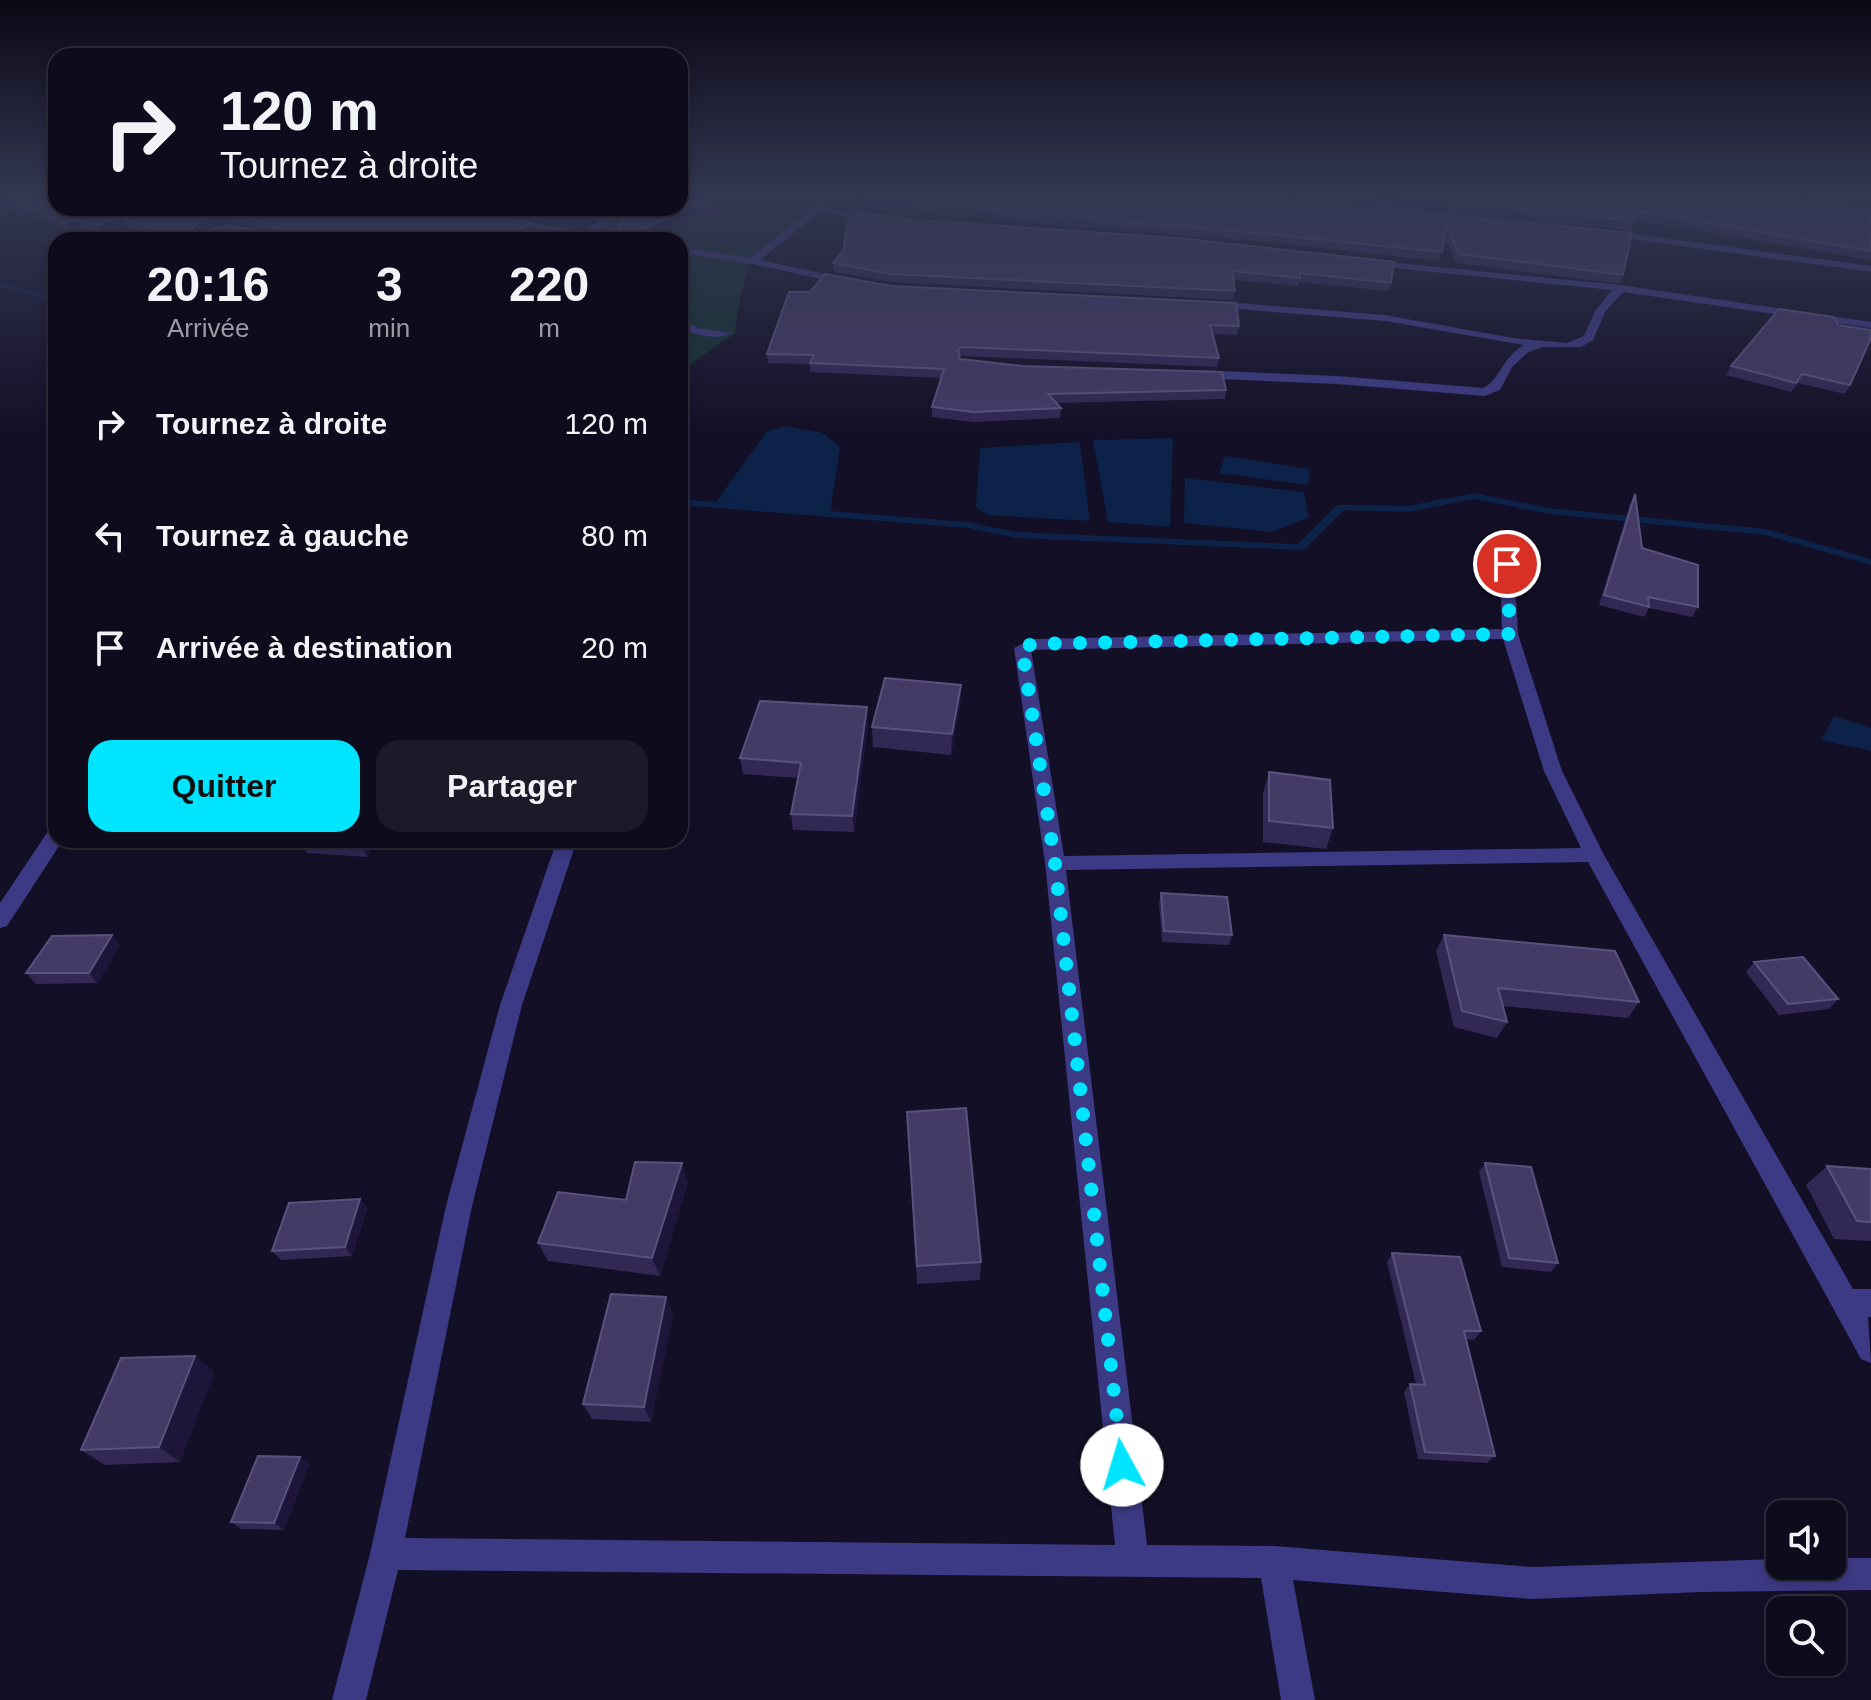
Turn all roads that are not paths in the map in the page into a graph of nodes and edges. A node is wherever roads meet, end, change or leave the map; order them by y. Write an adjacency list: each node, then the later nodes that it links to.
1 (823, 275): 3 (street)
2 (1492, 275): 4 (street)
3 (866, 284)
4 (1620, 288): 6 (street); 9 (street)
5 (1200, 304): 9 (street)
6 (1871, 325)
7 (688, 327): 8 (street)
8 (725, 333)
9 (1542, 344): 10 (street)
10 (1180, 373)
11 (1506, 544): 12 (street)
12 (1510, 634): 15 (street); 16 (street)
13 (48, 847): 17 (street)
14 (564, 848): 20 (street)
15 (1594, 855): 16 (street); 18 (street)
16 (1055, 863): 21 (street)
17 (0, 920)
18 (1858, 1303): 19 (street)
19 (1871, 1349)
20 (386, 1554): 21 (street); 24 (street)
21 (1133, 1561): 22 (street)
22 (1274, 1562): 23 (street); 25 (street)
23 (1871, 1574)
24 (349, 1700)
25 (1298, 1700)

